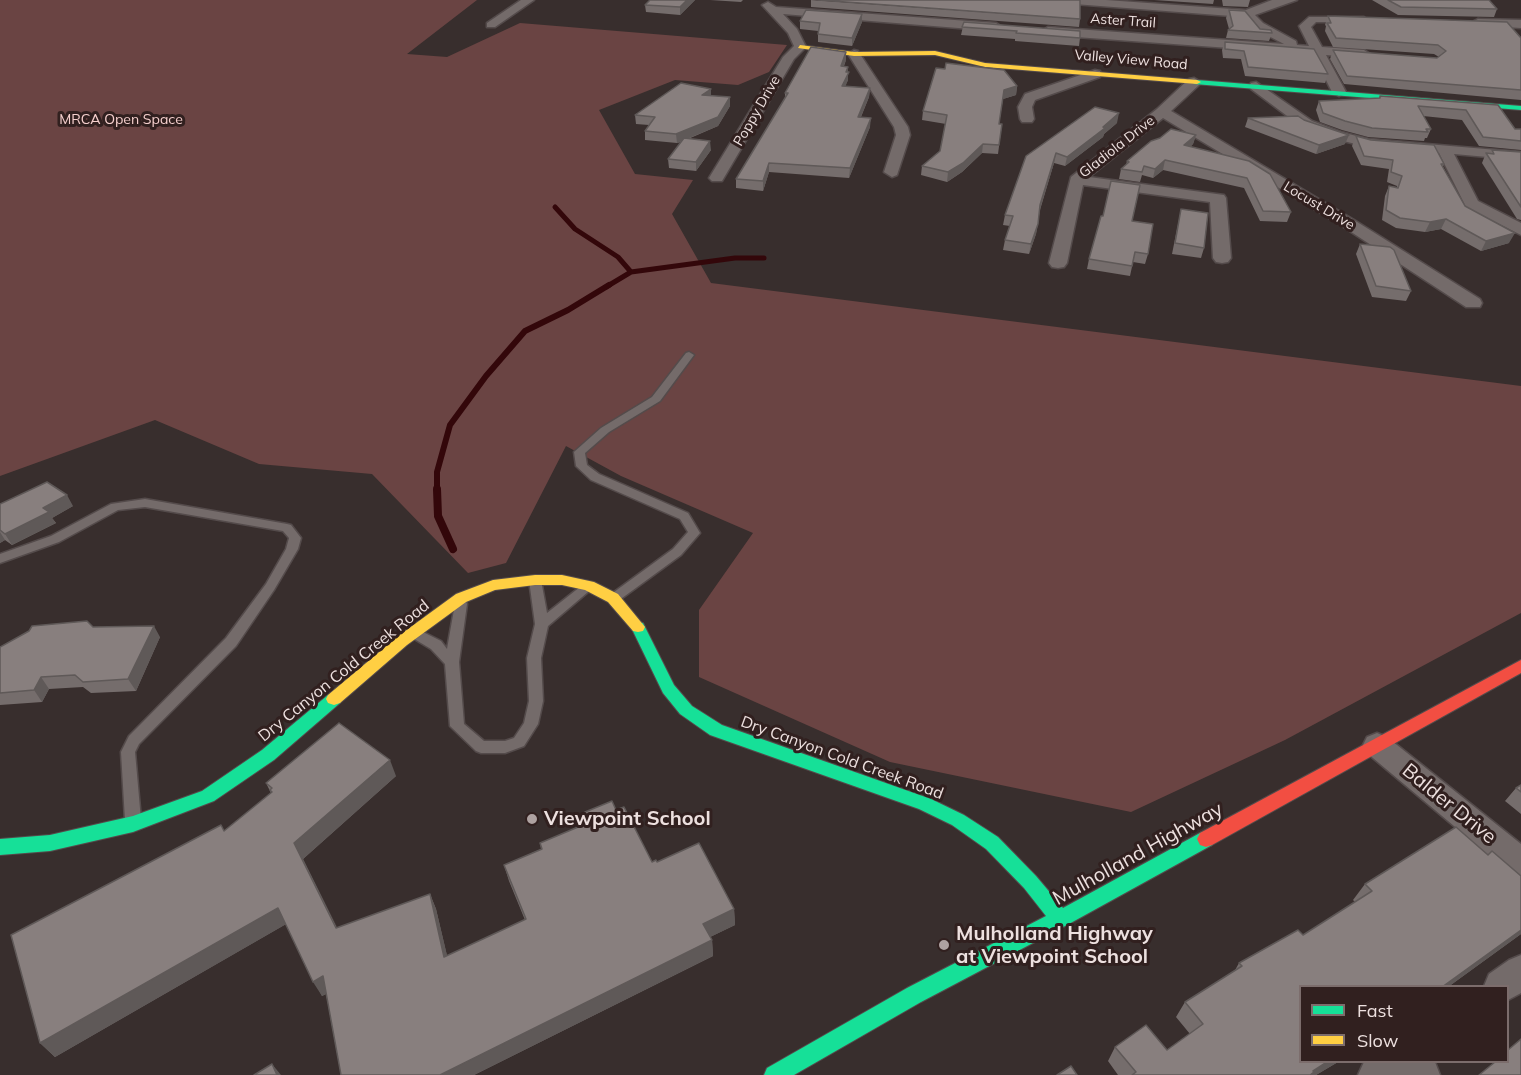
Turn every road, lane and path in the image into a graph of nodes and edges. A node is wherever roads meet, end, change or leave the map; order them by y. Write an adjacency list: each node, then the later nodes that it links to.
1 (528, 0): 10 (street)
2 (762, 0): 5 (street)
3 (1061, 0): 6 (street)
4 (1291, 0): 6 (street)
5 (774, 10): 11 (street); 13 (street)
6 (1247, 14): 14 (street)
7 (1378, 20): 14 (street)
8 (1466, 23): 9 (street)
9 (1521, 24)
10 (491, 25)
11 (1008, 28)
12 (1032, 29): 14 (street, Aster Trail)
13 (800, 47): 15 (street, Valley View Road); 27 (street, Poppy Drive)
14 (1318, 51): 16 (street, Aster Trail); 20 (street)
15 (854, 54): 17 (street, Valley View Road); 26 (street)
16 (1376, 55)
17 (1095, 74): 18 (street, Valley View Road); 23 (street)
18 (1194, 82): 19 (street, Valley View Road); 22 (street, Gladiola Drive)
19 (1256, 86): 20 (street, Valley View Road); 24 (street)
20 (1339, 92): 21 (street, Valley View Road)
21 (1521, 108)
22 (1162, 112): 28 (street, Gladiola Drive); 32 (street, Locust Drive)
23 (1027, 119)
24 (1444, 149): 25 (street); 29 (street)
25 (1521, 156)
26 (892, 172)
27 (717, 178)
28 (1076, 180): 30 (street); 31 (street, Gladiola Drive)
29 (1521, 230)
30 (1222, 258)
31 (1058, 262)
32 (1473, 303)
33 (689, 355): 38 (lane)
34 (0, 559): 44 (lane)
35 (535, 580): 36 (street, Dry Canyon Cold Creek Road); 37 (street, Dry Canyon Cold Creek Road); 39 (lane)
36 (589, 586): 38 (street, Dry Canyon Cold Creek Road); 39 (lane)
37 (461, 598): 40 (street, Dry Canyon Cold Creek Road); 41 (lane)
38 (613, 598): 47 (street, Dry Canyon Cold Creek Road)
39 (542, 624): 41 (lane)
40 (413, 633): 41 (lane); 44 (street, Dry Canyon Cold Creek Road)
41 (452, 662)
42 (1521, 666): 43 (street, Mulholland Highway)
43 (1377, 745): 46 (street, Balder Drive); 47 (street, Mulholland Highway)
44 (133, 824): 45 (street, Dry Canyon Cold Creek Road)
45 (0, 847)
46 (1521, 863)
47 (1060, 919): 52 (street, Mulholland Highway)
48 (1521, 972): 49 (street)
49 (1503, 985)
50 (1394, 1063): 53 (street)
51 (1411, 1063): 54 (street)
52 (774, 1075)
53 (1376, 1075)
54 (1422, 1075)

